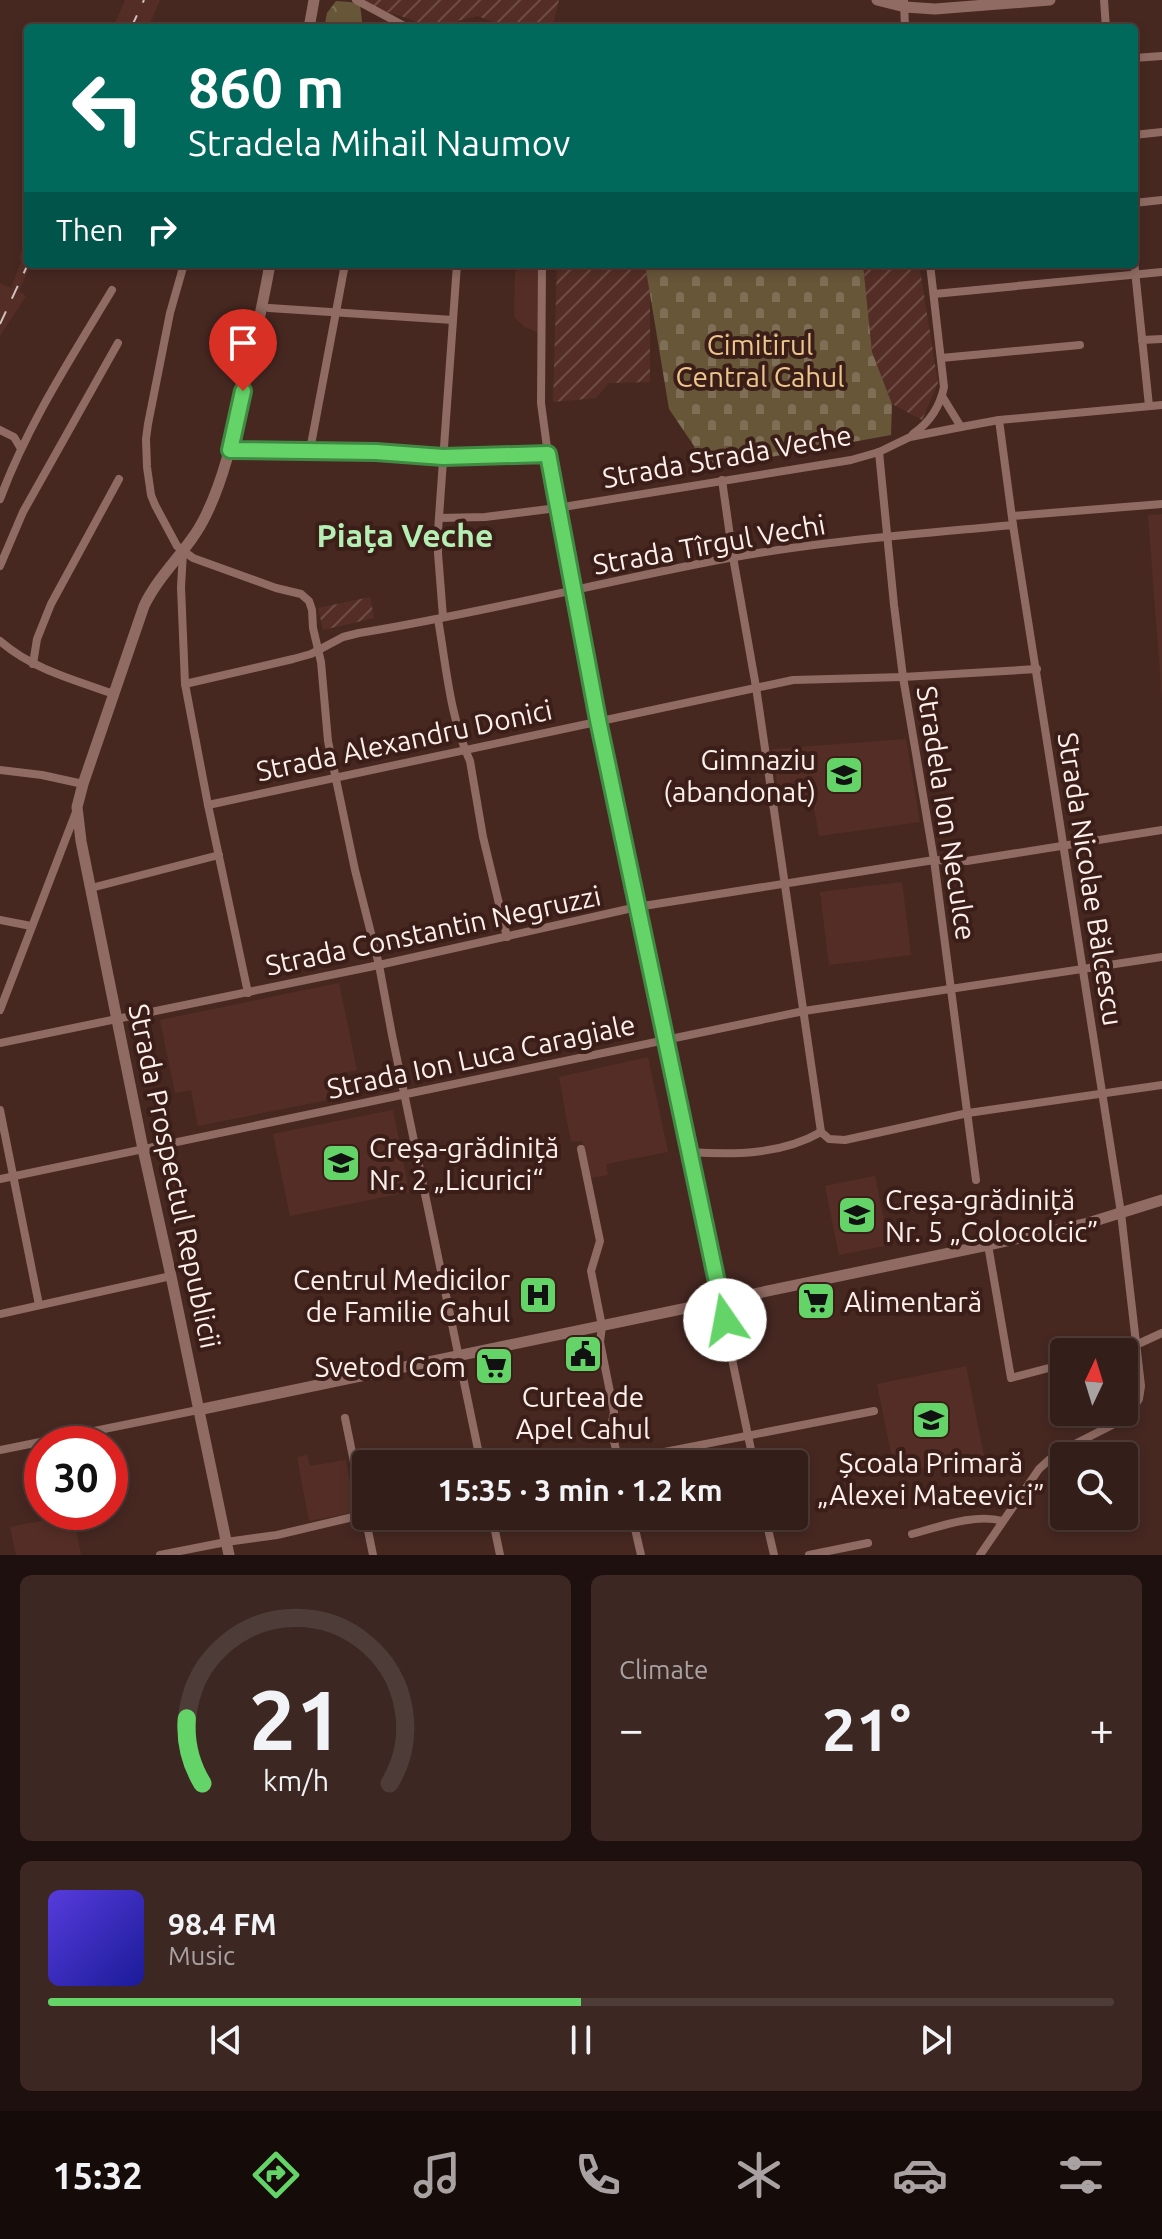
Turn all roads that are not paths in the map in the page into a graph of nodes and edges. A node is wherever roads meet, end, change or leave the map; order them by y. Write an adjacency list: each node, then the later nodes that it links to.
1 (356, 0): 8 (street)
2 (877, 0): 6 (main road)
3 (1050, 0): 6 (main road)
4 (1104, 0): 10 (street)
5 (315, 1): 7 (main road)
6 (904, 4): 9 (street)
7 (310, 24)
8 (401, 24)
9 (905, 24)
10 (1106, 24)
11 (1162, 56): 12 (street)
12 (1138, 58)
13 (1162, 132): 14 (street)
14 (1138, 135)
15 (1162, 200): 16 (street)
16 (1138, 203)
17 (183, 268): 57 (street)
18 (269, 268): 44 (main road)
19 (344, 268): 29 (street)
20 (457, 268): 30 (street)
21 (542, 268): 47 (street)
22 (931, 268): 27 (street)
23 (1135, 268): 25 (street)
24 (1162, 272): 25 (street)
25 (1136, 274): 27 (street); 32 (street)
26 (112, 290): 43 (street)
27 (934, 294): 35 (street)
28 (269, 308): 29 (street)
29 (336, 314): 30 (street); 45 (street)
30 (453, 320): 48 (street)
31 (1162, 339): 32 (street)
32 (1142, 340): 38 (street)
33 (118, 343): 59 (street)
34 (1080, 345): 35 (street)
35 (941, 358): 36 (street)
36 (942, 396): 40 (street); 42 (street)
37 (1162, 405): 38 (street, Strada Strada Veche)
38 (1149, 406): 39 (street, Strada Strada Veche)
39 (999, 420): 40 (street, Strada Strada Veche); 55 (street, Strada Nicolae Bălcescu)
40 (961, 427): 42 (street, Strada Strada Veche)
41 (0, 430): 43 (street)
42 (910, 437): 46 (street, Strada Strada Veche)
43 (20, 447): 51 (street)
44 (230, 450): 45 (street); 57 (main road)
45 (310, 450): 48 (street)
46 (879, 452): 50 (street, Strada Strada Veche); 56 (street, Stradela Ion Neculce)
47 (548, 454): 48 (street); 53 (street)
48 (443, 457): 54 (street)
49 (119, 479): 64 (street)
50 (722, 480): 53 (street, Strada Strada Veche); 58 (street)
51 (0, 499)
52 (1162, 504): 55 (street, Strada Tîrgul Vechi)
53 (557, 508): 54 (street, Strada Strada Veche); 60 (street)
54 (439, 518): 61 (street)
55 (1013, 520): 56 (street, Strada Tîrgul Vechi); 65 (street, Strada Nicolae Bălcescu)
56 (887, 536): 58 (street, Strada Tîrgul Vechi); 66 (street, Stradela Ion Neculce)
57 (183, 552): 63 (street); 67 (street); 69 (main road)
58 (733, 557): 60 (street, Strada Tîrgul Vechi); 68 (street)
59 (0, 566)
60 (574, 591): 61 (street, Strada Tîrgul Vechi); 70 (street)
61 (440, 618): 63 (street, Strada Tîrgul Vechi); 71 (street)
62 (0, 641): 64 (street)
63 (319, 650): 67 (street, Strada Tîrgul Vechi); 73 (street)
64 (33, 664): 69 (street)
65 (1037, 669): 66 (street, Strada Alexandru Donici); 78 (street, Strada Nicolae Bălcescu)
66 (903, 677): 68 (street, Strada Alexandru Donici); 80 (street, Stradela Ion Neculce)
67 (185, 684): 75 (street)
68 (756, 687): 70 (street, Strada Alexandru Donici); 81 (street)
69 (114, 694): 74 (main road)
70 (598, 720): 71 (street, Strada Alexandru Donici); 83 (street)
71 (464, 751): 73 (street, Strada Alexandru Donici); 86 (street)
72 (0, 770): 74 (street)
73 (335, 777): 75 (street, Strada Alexandru Donici); 88 (street)
74 (83, 784): 76 (main road)
75 (208, 805): 79 (street)
76 (77, 807): 82 (main road, Strada Prospectul Republicii); 85 (street)
77 (1162, 830): 78 (street, Strada Constantin Negruzzi)
78 (1065, 847): 80 (street, Strada Constantin Negruzzi); 89 (street, Strada Nicolae Bălcescu)
79 (219, 855): 82 (street); 91 (street)
80 (934, 860): 81 (street, Strada Constantin Negruzzi); 90 (street, Stradela Ion Neculce)
81 (784, 885): 83 (street, Strada Constantin Negruzzi); 93 (street)
82 (91, 888): 94 (main road, Strada Prospectul Republicii)
83 (637, 907): 86 (street, Strada Constantin Negruzzi); 95 (street)
84 (0, 920): 85 (street)
85 (31, 926): 92 (street)
86 (507, 937): 88 (street, Strada Constantin Negruzzi)
87 (1162, 957): 89 (street, Strada Ion Luca Caragiale)
88 (379, 965): 91 (street, Strada Constantin Negruzzi); 98 (street)
89 (1084, 970): 90 (street, Strada Ion Luca Caragiale); 99 (street, Strada Nicolae Bălcescu)
90 (952, 990): 93 (street, Strada Ion Luca Caragiale); 101 (street, Stradela Ion Neculce)
91 (248, 993): 94 (street, Strada Constantin Negruzzi)
92 (0, 1010)
93 (804, 1011): 95 (street, Strada Ion Luca Caragiale); 102 (street)
94 (117, 1020): 96 (street, Strada Constantin Negruzzi); 103 (main road, Strada Prospectul Republicii)
95 (666, 1040): 98 (street, Strada Ion Luca Caragiale); 105 (street)
96 (0, 1043)
97 (1162, 1085): 99 (street)
98 (405, 1094): 103 (street, Strada Ion Luca Caragiale); 120 (street)
99 (1102, 1095): 101 (street); 110 (street, Strada Nicolae Bălcescu)
100 (0, 1110): 106 (street)
101 (968, 1113): 102 (street); 108 (street, Stradela Ion Neculce)
102 (821, 1132): 105 (street)
103 (143, 1149): 106 (street, Strada Ion Luca Caragiale); 112 (main road, Strada Prospectul Republicii)
104 (581, 1149): 116 (street)
105 (689, 1152): 113 (street)
106 (13, 1176): 107 (street, Strada Ion Luca Caragiale); 114 (street)
107 (0, 1179)
108 (976, 1180)
109 (1162, 1200): 110 (main road)
110 (1121, 1213): 111 (main road); 118 (street, Strada Nicolae Bălcescu)
111 (988, 1245): 113 (main road); 121 (street)
112 (171, 1276): 114 (street); 123 (main road, Strada Prospectul Republicii)
113 (721, 1301): 116 (main road); 127 (street)
114 (39, 1305): 115 (street)
115 (0, 1314)
116 (602, 1326): 120 (main road); 130 (street)
117 (1162, 1333): 119 (street)
118 (1137, 1338)
119 (1138, 1344): 122 (street, Strada Nicolae Bălcescu)
120 (459, 1357): 123 (main road); 129 (street)
121 (1050, 1368)
122 (1138, 1401)
123 (198, 1410): 128 (street); 141 (main road, Strada Prospectul Republicii)
124 (874, 1411): 127 (street)
125 (345, 1418): 133 (street)
126 (1111, 1426): 135 (street, Strada Nicolae Bălcescu)
127 (748, 1434): 131 (street); 132 (street)
128 (0, 1450)
129 (478, 1450)
130 (616, 1450)
131 (674, 1450)
132 (751, 1450)
133 (352, 1452)
134 (352, 1518): 141 (street)
135 (1003, 1521): 140 (street); 150 (street, Strada Nicolae Bălcescu)
136 (368, 1530): 145 (street)
137 (495, 1530): 146 (street)
138 (635, 1530): 147 (street)
139 (768, 1530): 148 (street)
140 (912, 1534)
141 (226, 1542): 143 (street); 144 (main road, Strada Prospectul Republicii)
142 (868, 1543): 149 (street)
143 (160, 1555)
144 (229, 1555)
145 (373, 1555)
146 (500, 1555)
147 (641, 1555)
148 (774, 1555)
149 (809, 1555)
150 (980, 1555)

